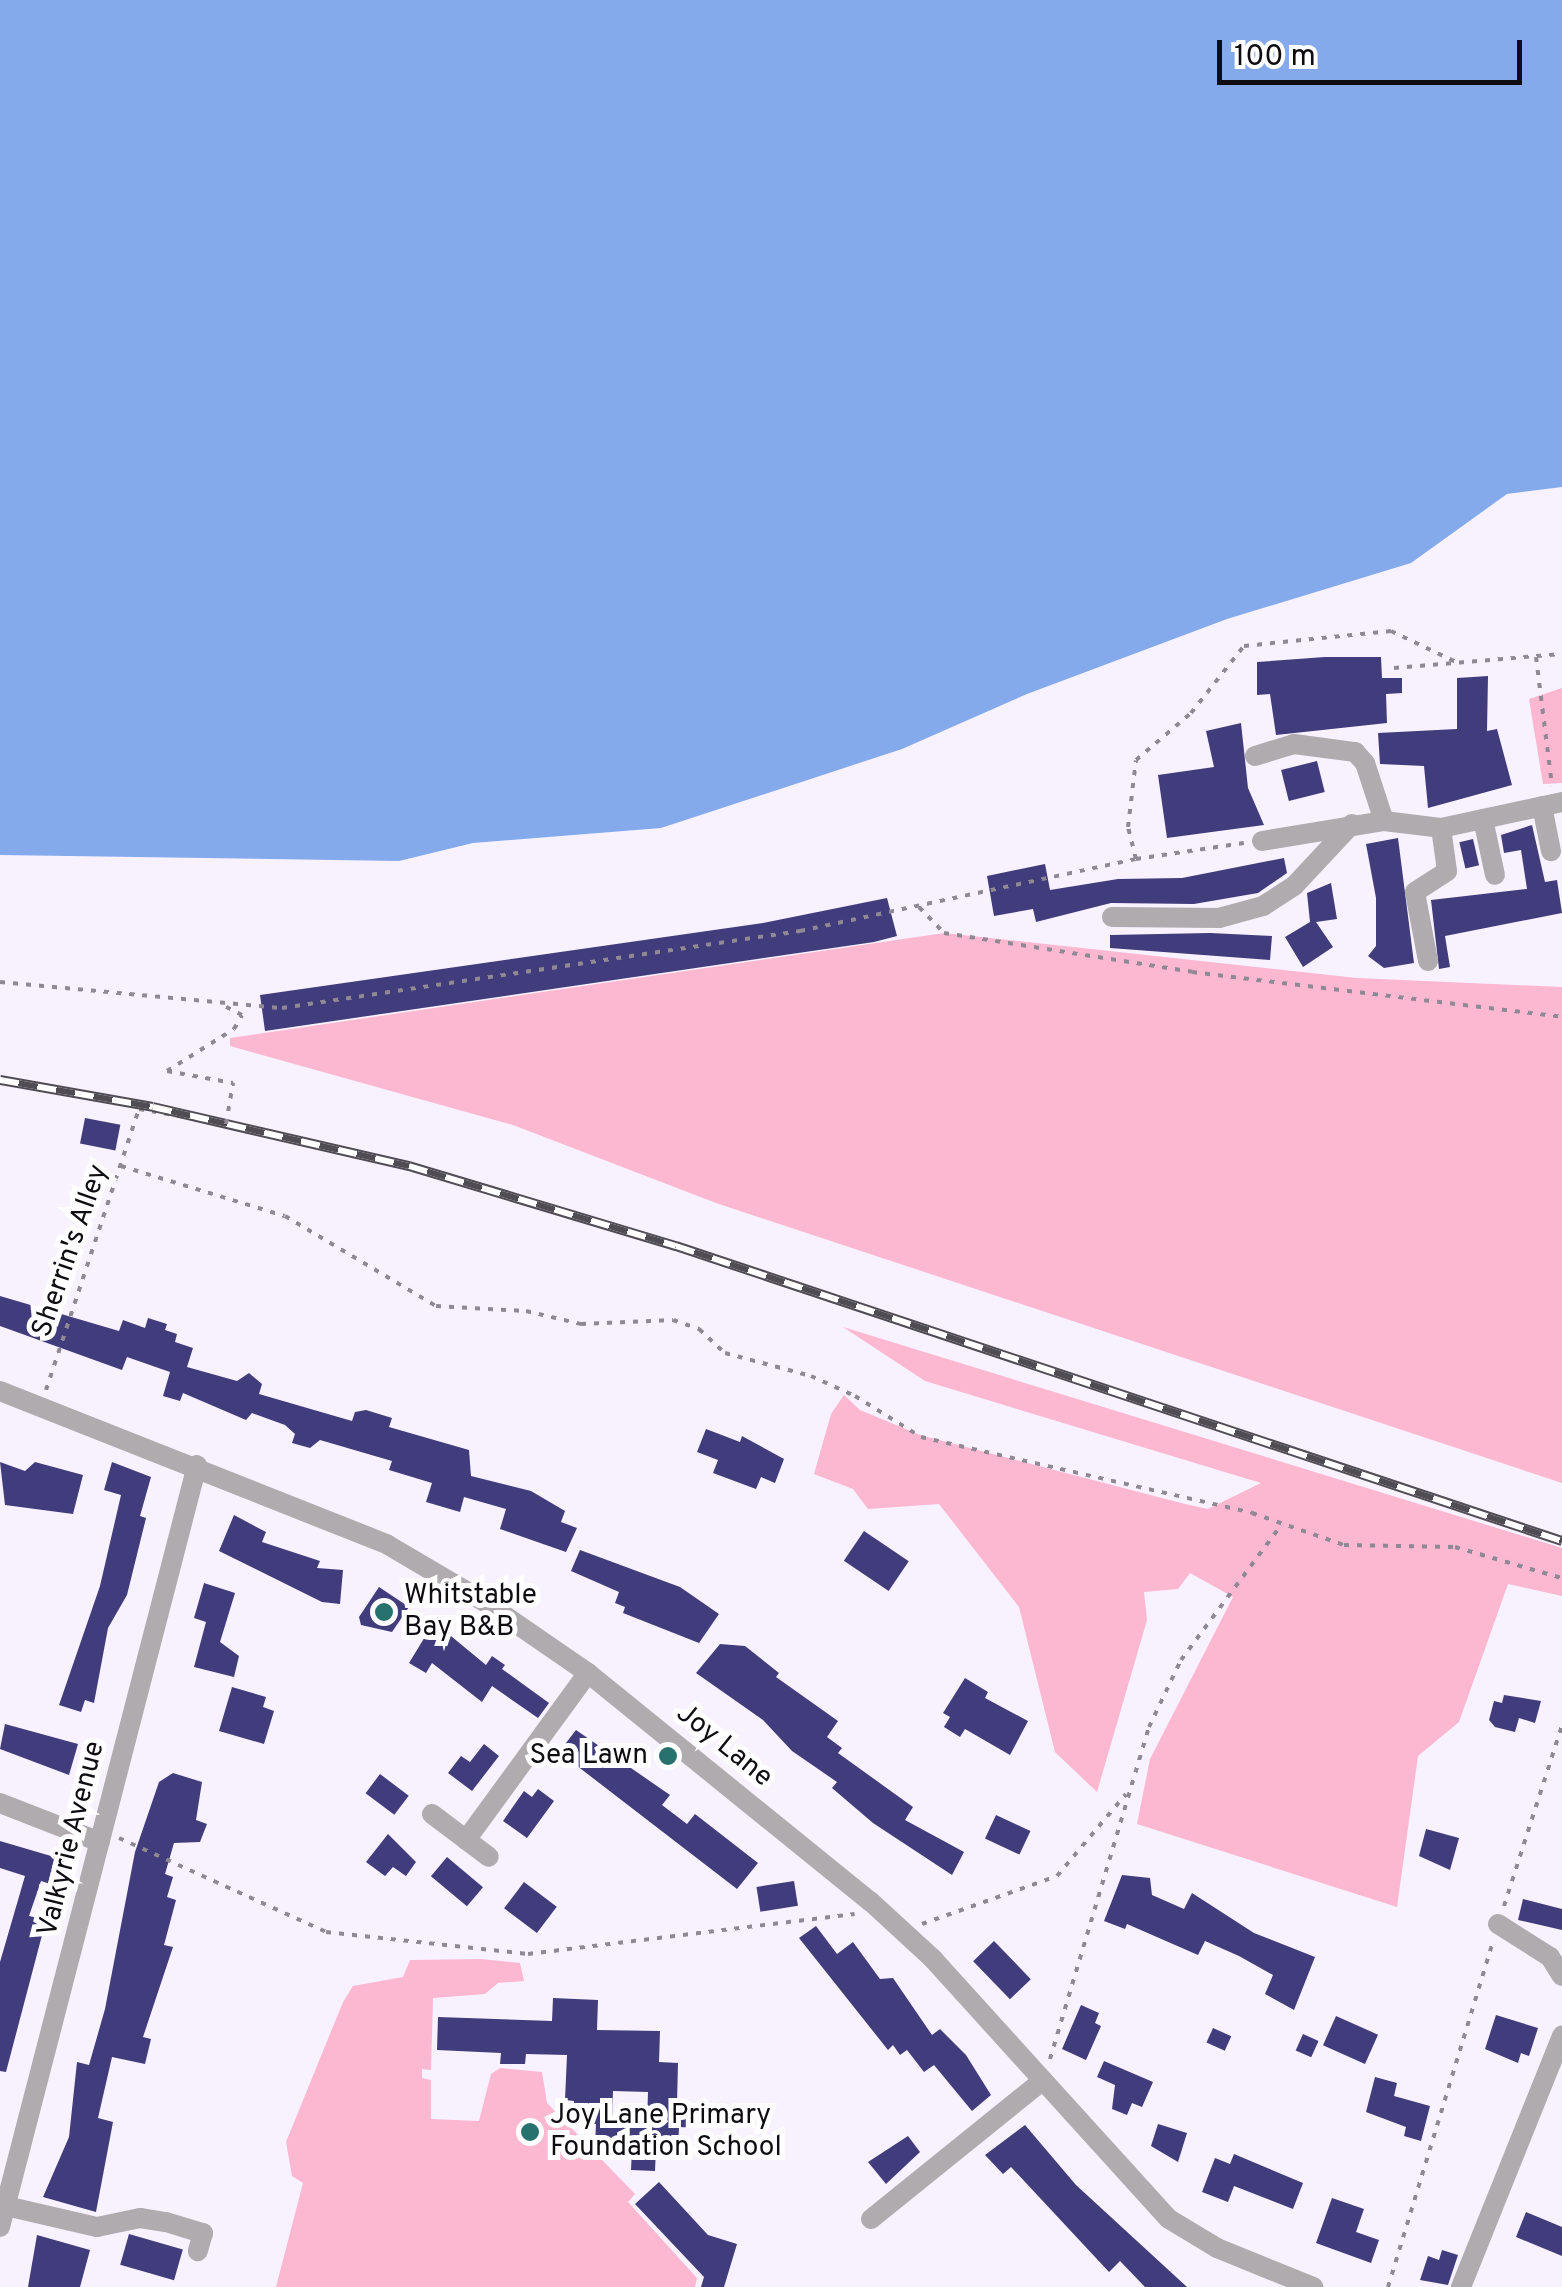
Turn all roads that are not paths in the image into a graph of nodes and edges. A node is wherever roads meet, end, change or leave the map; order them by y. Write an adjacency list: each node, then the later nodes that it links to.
1 (1255, 756): 4 (street)
2 (1553, 804): 3 (street); 8 (street)
3 (1483, 819): 6 (street); 9 (street)
4 (1384, 820): 5 (street); 6 (street)
5 (1352, 824): 7 (street); 10 (street)
6 (1441, 828): 11 (street)
7 (1262, 841)
8 (1550, 852)
9 (1494, 875)
10 (1112, 916)
11 (1428, 960)
12 (0, 1391): 13 (street, Joy Lane)
13 (198, 1466): 14 (street, Joy Lane); 17 (street, Valkyrie Avenue)
14 (588, 1674): 18 (street); 23 (street, Joy Lane)
15 (0, 1802): 17 (street)
16 (432, 1814): 18 (street)
17 (101, 1836): 24 (street, Valkyrie Avenue)
18 (466, 1840): 19 (street)
19 (489, 1856)
20 (1498, 1924): 21 (street)
21 (1562, 1976)
22 (1562, 2036): 29 (street)
23 (1044, 2080): 25 (street); 27 (street, Joy Lane)
24 (2, 2214): 26 (street)
25 (871, 2219)
26 (198, 2252)
27 (1272, 2280): 28 (street, Joy Lane)
28 (1313, 2287)
29 (1460, 2287)

